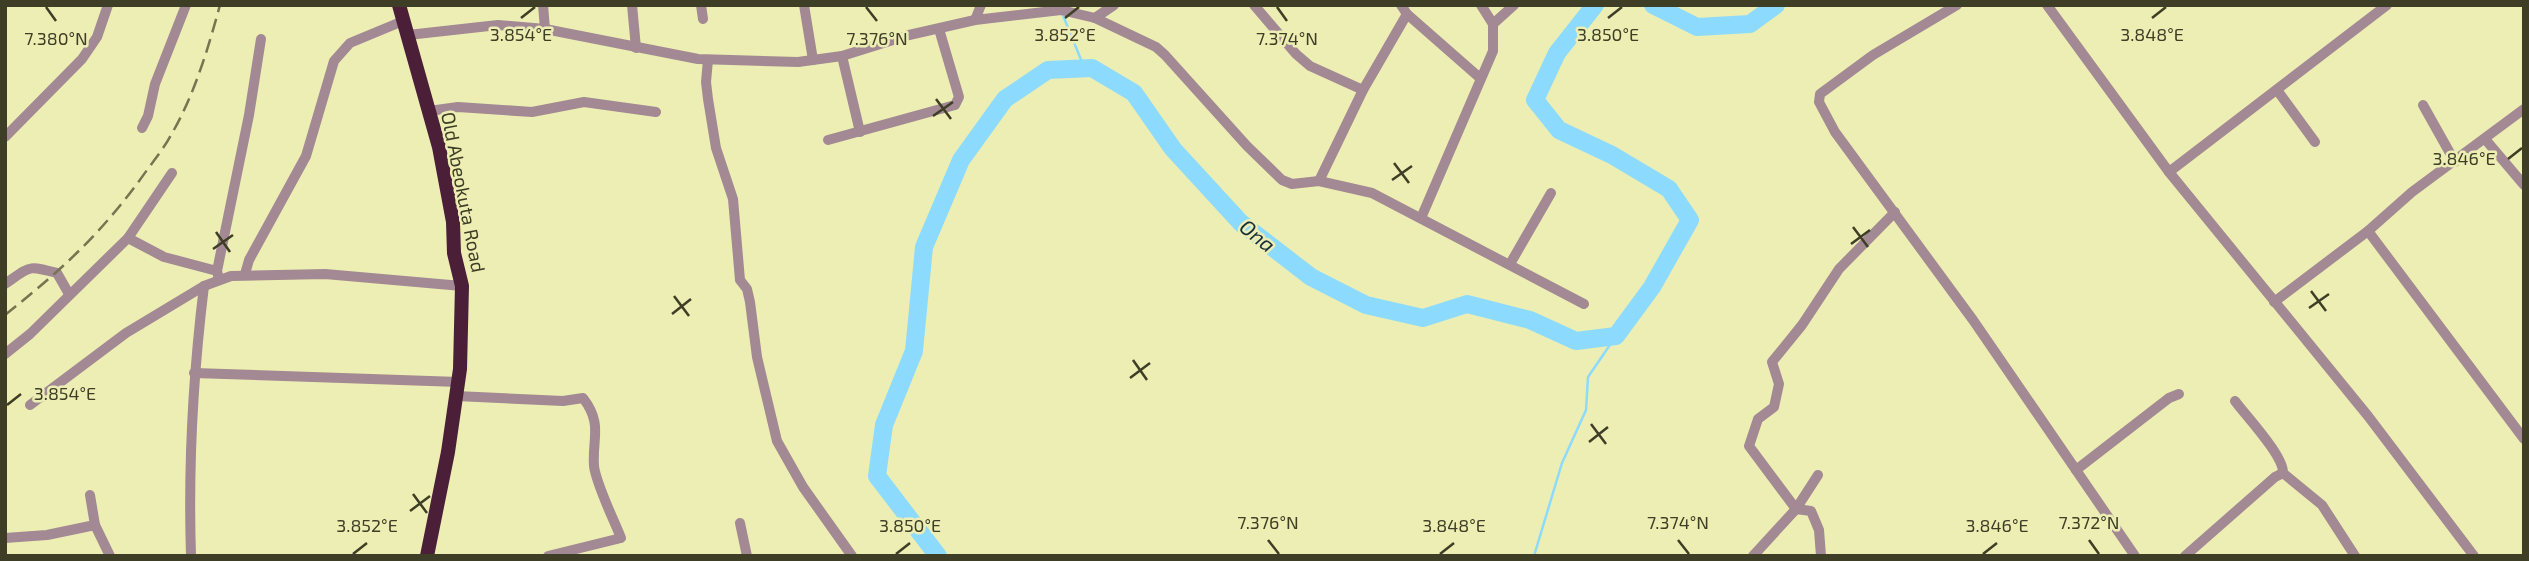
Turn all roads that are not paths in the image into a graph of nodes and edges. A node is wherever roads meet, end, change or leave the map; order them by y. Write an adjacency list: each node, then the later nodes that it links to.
1 (108, 5): 39 (street)
2 (186, 5): 37 (street)
3 (399, 5): 20 (highway, Old Abeokuta Road)
4 (543, 5): 22 (street)
5 (632, 5): 26 (street)
6 (701, 5): 18 (street)
7 (804, 5): 29 (street)
8 (981, 5): 19 (street)
9 (1114, 5): 17 (street)
10 (1254, 5): 31 (street)
11 (1481, 5): 21 (street)
12 (1514, 5): 21 (street)
13 (1957, 5): 49 (street)
14 (2047, 5): 45 (street)
15 (2387, 5): 32 (street)
16 (1404, 9): 30 (street); 31 (street)
17 (1095, 18): 19 (street); 46 (street)
18 (704, 19)
19 (975, 20): 23 (street)
20 (403, 21): 24 (highway, Old Abeokuta Road); 54 (street)
21 (1493, 24): 30 (street)
22 (545, 29): 24 (street); 26 (street)
23 (939, 29): 27 (street); 38 (street)
24 (408, 36): 35 (highway, Old Abeokuta Road)
25 (261, 39): 55 (street)
26 (636, 48): 28 (street)
27 (842, 56): 29 (street); 38 (street)
28 (708, 60): 29 (street); 82 (street)
29 (813, 60)
30 (1480, 78): 50 (street)
31 (1363, 90): 46 (street)
32 (2277, 90): 42 (street); 45 (street)
33 (2423, 105): 43 (street)
34 (2524, 109): 40 (street)
35 (429, 111): 36 (street); 58 (highway, Old Abeokuta Road)
36 (656, 112)
37 (142, 128)
38 (860, 132): 41 (street)
39 (5, 137)
40 (2485, 139): 43 (street); 47 (street)
41 (828, 141)
42 (2315, 142)
43 (2455, 162): 51 (street)
44 (172, 173): 52 (street)
45 (2169, 173): 60 (street)
46 (1319, 181): 50 (street)
47 (2524, 185)
48 (1551, 193): 53 (street)
49 (1895, 212): 69 (street); 73 (street)
50 (1421, 218): 53 (street)
51 (2368, 231): 60 (street); 68 (street)
52 (128, 238): 55 (street); 59 (street)
53 (1510, 264): 61 (street)
54 (245, 274): 55 (street); 58 (street)
55 (218, 275): 57 (street)
56 (5, 284): 59 (street)
57 (204, 286): 63 (street); 67 (street)
58 (462, 286): 64 (highway, Old Abeokuta Road)
59 (69, 293): 62 (street)
60 (2274, 302): 88 (street)
61 (1584, 304)
62 (5, 354)
63 (194, 373): 64 (street); 78 (street)
64 (457, 389): 79 (highway, Old Abeokuta Road); 80 (street)
65 (2179, 394): 69 (street)
66 (2235, 401): 70 (street)
67 (30, 405)
68 (2524, 439)
69 (2076, 470): 85 (street)
70 (2283, 473): 86 (street); 87 (street)
71 (1818, 475): 73 (street)
72 (90, 495): 75 (street)
73 (1796, 509): 83 (street); 84 (street)
74 (740, 523): 81 (street)
75 (95, 525): 76 (street); 77 (street)
76 (5, 538)
77 (110, 556)
78 (191, 556)
79 (428, 556)
80 (548, 556)
81 (747, 556)
82 (852, 556)
83 (1753, 556)
84 (1821, 556)
85 (2135, 556)
86 (2185, 556)
87 (2355, 556)
88 (2474, 556)

